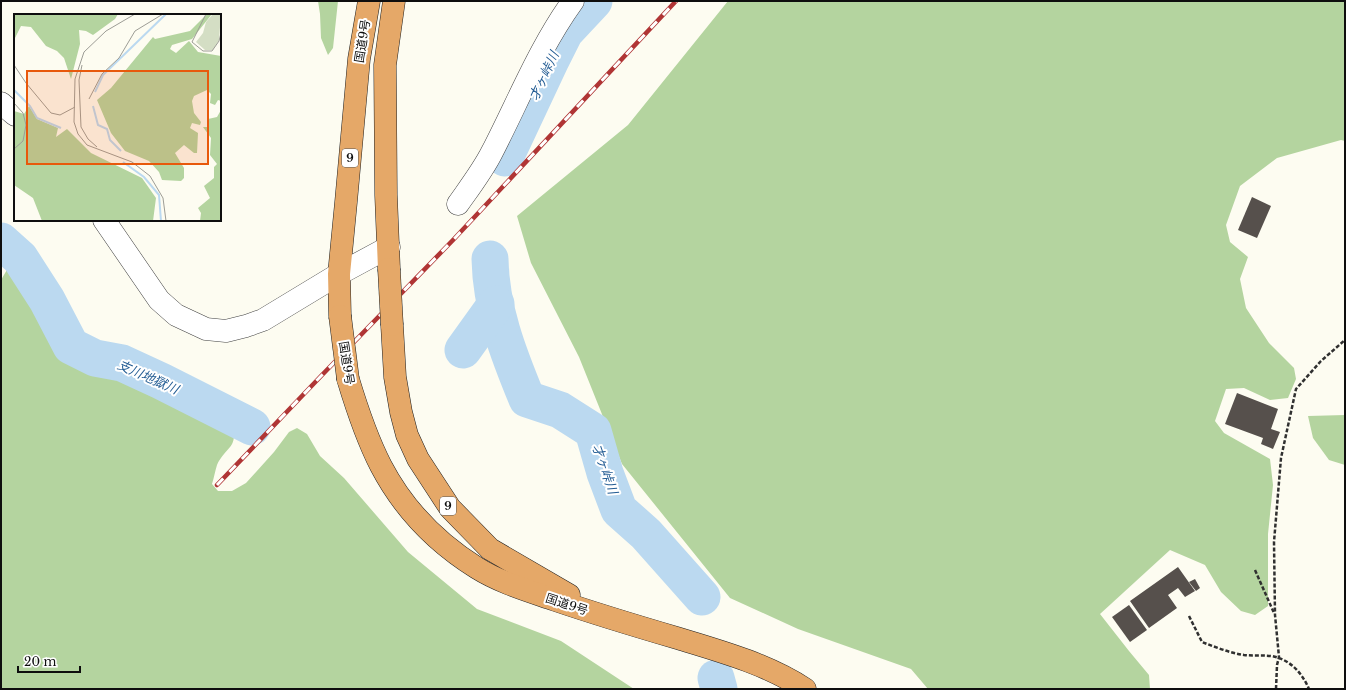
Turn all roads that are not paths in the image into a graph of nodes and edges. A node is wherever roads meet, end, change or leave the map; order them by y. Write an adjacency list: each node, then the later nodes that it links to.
1 (369, 1): 9 (highway, 国道9号 / 9)
2 (394, 1): 8 (highway, 国道9号 / 9)
3 (573, 1): 6 (street)
4 (1, 103): 5 (street)
5 (14, 114)
6 (458, 204)
7 (105, 221): 9 (street)
8 (389, 248): 9 (street); 10 (highway, 国道9号 / 9, bridge)
9 (339, 274): 10 (highway, 国道9号 / 9, bridge)
10 (606, 617): 11 (highway, 国道9号 / 9)
11 (805, 689)

